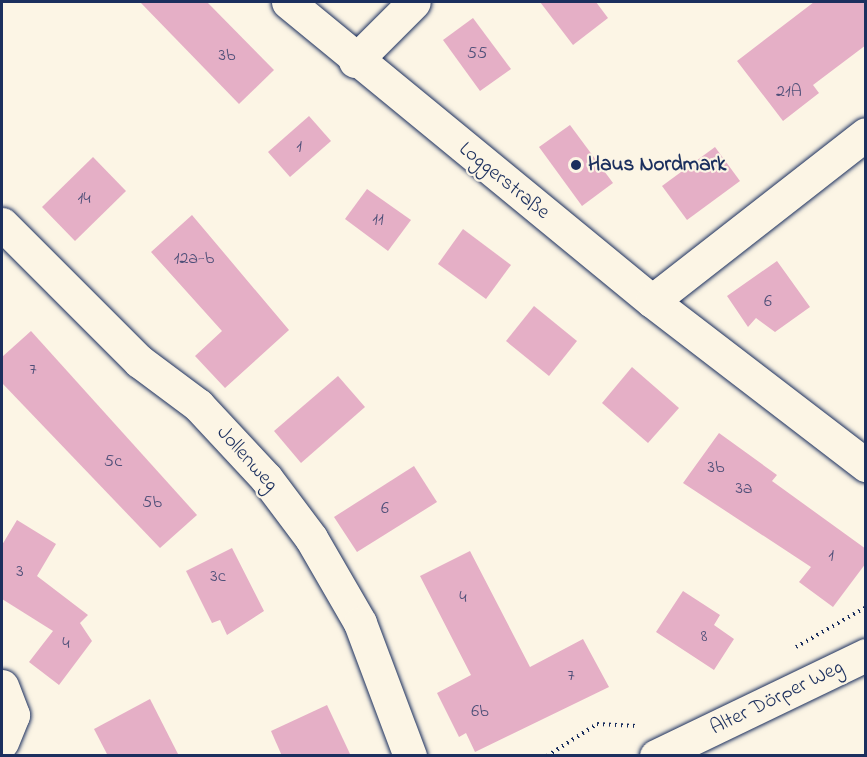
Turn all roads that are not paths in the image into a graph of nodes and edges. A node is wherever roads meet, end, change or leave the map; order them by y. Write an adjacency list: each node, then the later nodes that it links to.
1 (288, 2): 3 (street, Loggerstraße)
2 (414, 2): 3 (street)
3 (355, 61): 6 (street, Loggerstraße)
4 (866, 134): 6 (street)
5 (2, 224): 12 (street, Jollenweg)
6 (652, 301): 7 (street, Loggerstraße)
7 (866, 465)
8 (866, 655): 10 (street, Alter Dörper Weg)
9 (2, 686): 11 (street)
10 (651, 741)
11 (2, 742)
12 (410, 756)

